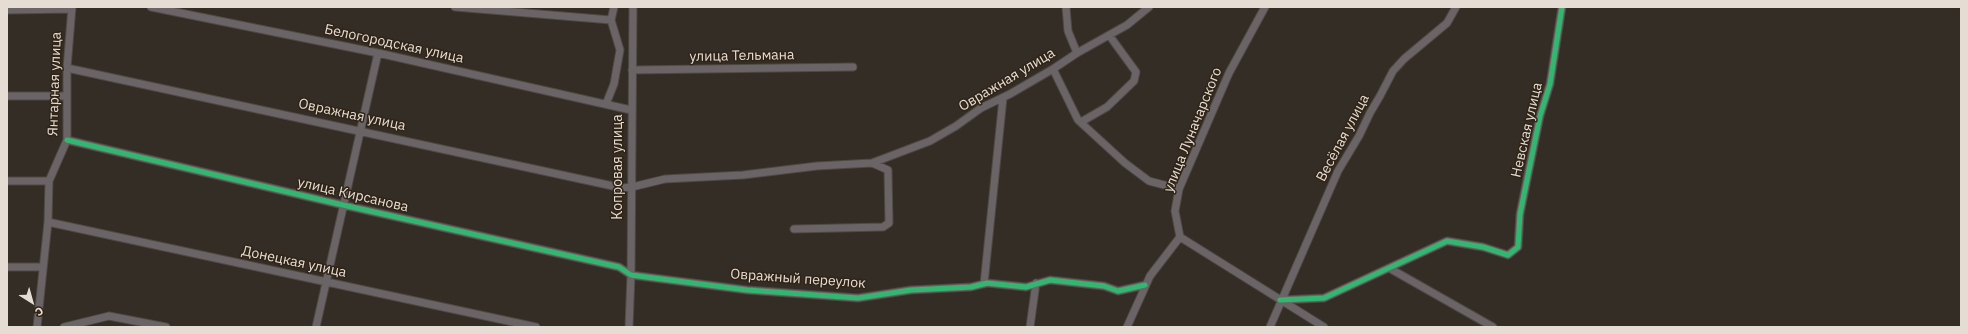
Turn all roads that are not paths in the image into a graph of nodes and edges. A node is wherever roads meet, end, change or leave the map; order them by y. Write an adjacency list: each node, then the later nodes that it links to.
1 (151, 7): 14 (street, Белогородская улица)
2 (455, 7): 12 (street)
3 (614, 7): 12 (street)
4 (633, 7): 19 (street, Копровая улица)
5 (1066, 7): 15 (street)
6 (1149, 7): 13 (street, Овражная улица)
7 (1264, 7): 32 (street, улица Луначарского)
8 (1456, 7): 45 (street, Весёлая улица)
9 (1562, 7): 39 (street, Невская улица)
10 (72, 8): 11 (street); 17 (street, Янтарная улица)
11 (7, 10)
12 (611, 20): 23 (street)
13 (1108, 35): 15 (street, Овражная улица); 25 (street)
14 (378, 53): 23 (street, Белогородская улица); 26 (street)
15 (1077, 53): 18 (street, Овражная улица)
16 (853, 67): 19 (street, улица Тельмана)
17 (67, 68): 21 (street, Янтарная улица); 26 (street, Овражная улица)
18 (1053, 69): 22 (street, Овражная улица); 25 (street)
19 (632, 70): 24 (street, Копровая улица)
20 (7, 96): 21 (street)
21 (66, 96): 27 (street, Янтарная улица)
22 (1003, 98): 28 (street, Овражная улица); 43 (street)
23 (606, 104): 24 (street, Белогородская улица)
24 (631, 110): 31 (street, Копровая улица)
25 (1081, 122): 32 (street)
26 (360, 130): 31 (street, Овражная улица); 33 (street)
27 (67, 140): 30 (street, Янтарная улица); 33 (street, улица Кирсанова)
28 (872, 163): 31 (street, Овражная улица); 35 (street)
29 (7, 181): 30 (street)
30 (49, 181): 34 (street, Янтарная улица)
31 (632, 187): 40 (street, Копровая улица)
32 (1179, 190): 36 (street, улица Луначарского)
33 (343, 205): 40 (street, улица Кирсанова); 41 (street)
34 (48, 222): 38 (street, Янтарная улица); 41 (street, Донецкая улица)
35 (794, 229)
36 (1180, 237): 44 (street); 45 (street)
37 (7, 267): 38 (street)
38 (43, 267): 46 (street, Янтарная улица)
39 (1389, 268): 45 (street); 56 (street)
40 (631, 276): 43 (street, Овражный переулок); 51 (street, Копровая улица)
41 (325, 282): 49 (street); 50 (street, Донецкая улица)
42 (1036, 283): 43 (street, Овражный переулок); 44 (street, Овражный переулок); 52 (street)
43 (986, 284)
44 (1145, 285): 53 (street)
45 (1280, 300): 54 (street); 55 (street)
46 (37, 327)
47 (64, 327): 48 (street)
48 (166, 327)
49 (316, 327)
50 (536, 327)
51 (629, 327)
52 (1030, 327)
53 (1127, 327)
54 (1270, 327)
55 (1324, 327)
56 (1493, 327)

